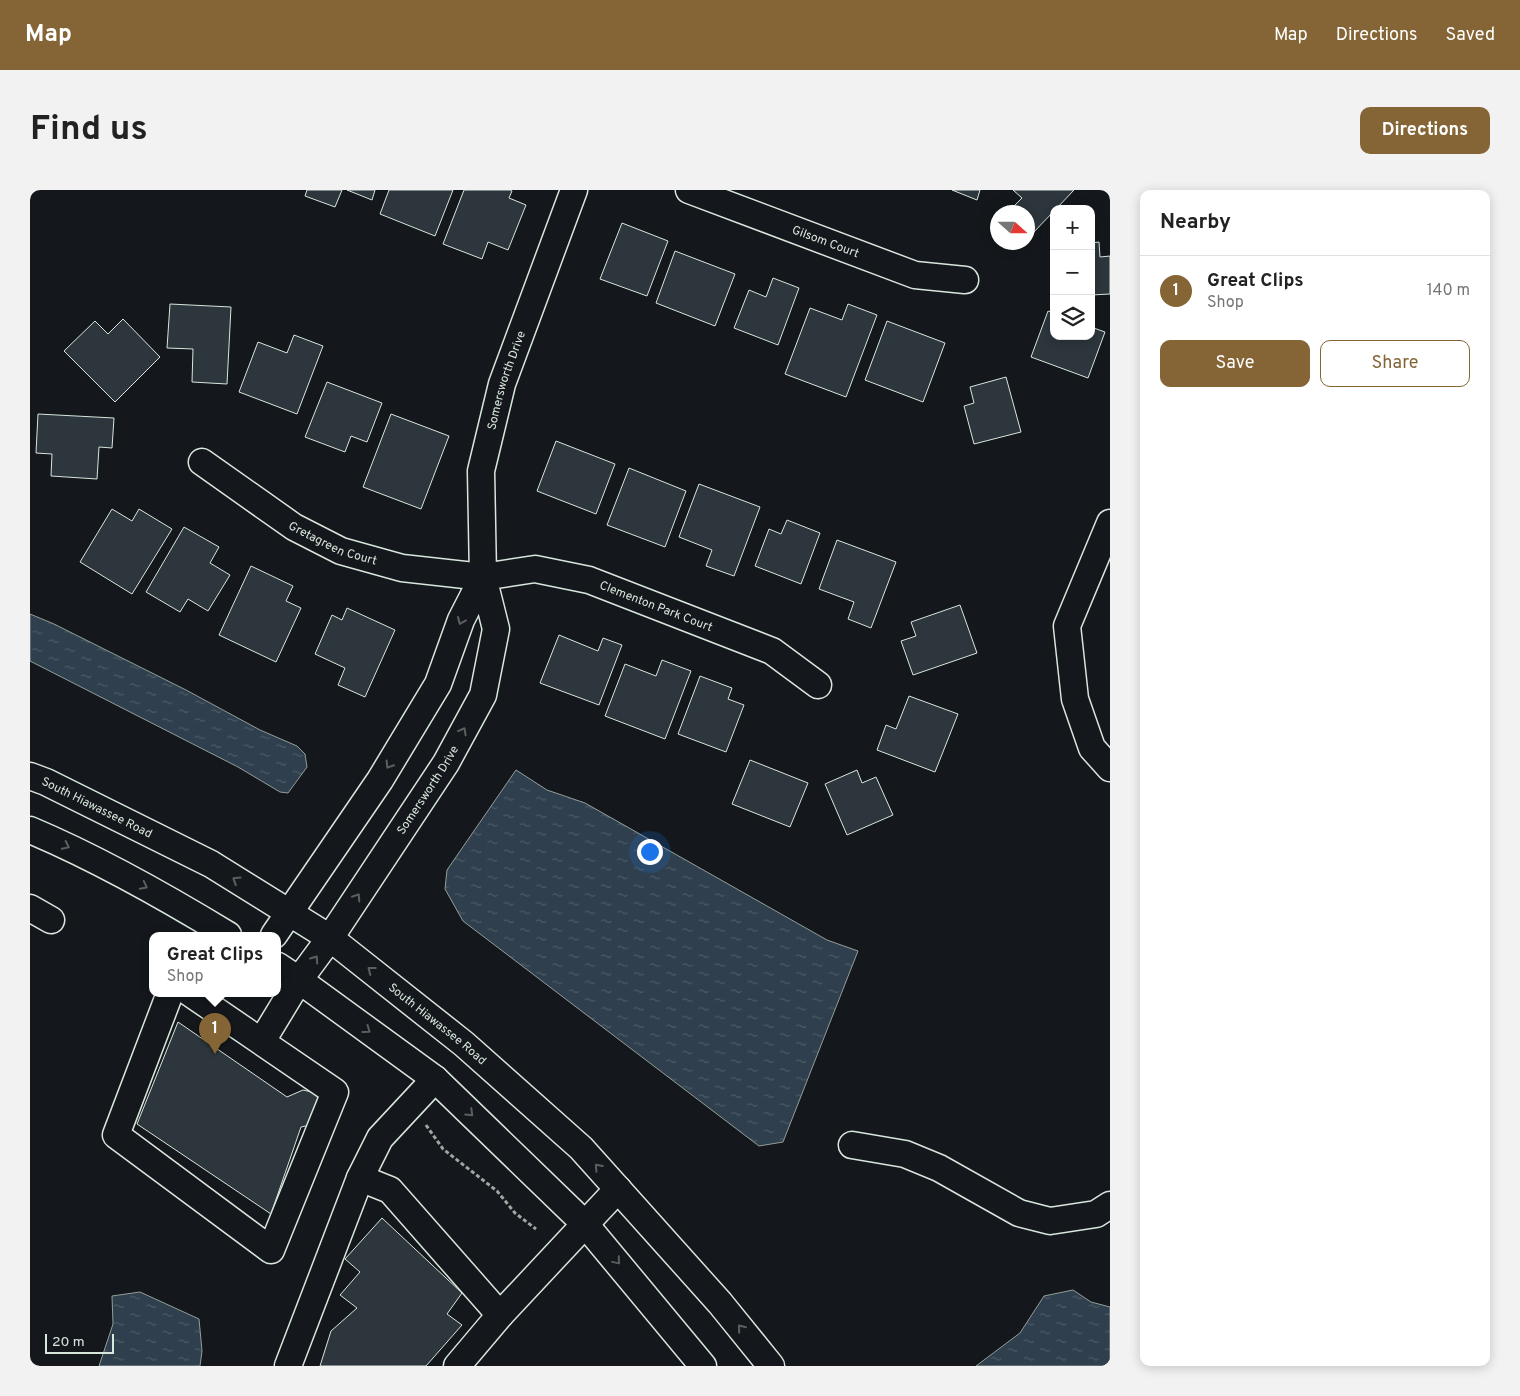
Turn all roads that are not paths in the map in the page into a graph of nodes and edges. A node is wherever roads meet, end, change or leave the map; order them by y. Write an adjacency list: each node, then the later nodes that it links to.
1 (574, 190): 6 (street, Somersworth Drive)
2 (690, 190): 3 (street, Gilsom Court)
3 (965, 280)
4 (202, 462): 6 (street, Gretagreen Court)
5 (1110, 523): 8 (street)
6 (483, 577): 7 (street, Clementon Park Court); 11 (street, Somersworth Drive, one-way to 11); 14 (street, Somersworth Drive, one-way to 6)
7 (818, 685)
8 (1110, 768)
9 (30, 776): 11 (street, South Hiawassee Road, one-way to 9)
10 (30, 830): 12 (street, one-way to 12)
11 (289, 913): 13 (street, Somersworth Drive); 14 (street, South Hiawassee Road)
12 (223, 932)
13 (276, 932)
14 (330, 938): 16 (street, Somersworth Drive, one-way to 14); 23 (street, South Hiawassee Road, one-way to 14)
15 (281, 968): 16 (street)
16 (300, 980): 19 (street, Somersworth Drive); 20 (street, one-way to 20)
17 (168, 997): 19 (street)
18 (196, 997): 19 (street)
19 (262, 1041)
20 (435, 1079): 22 (street); 25 (street, one-way to 25)
21 (852, 1145): 24 (street)
22 (360, 1178): 26 (street); 27 (street)
23 (618, 1189): 25 (street); 30 (street, South Hiawassee Road, one-way to 23)
24 (1110, 1205)
25 (585, 1224): 26 (street); 29 (street, one-way to 29)
26 (500, 1315): 28 (street)
27 (288, 1366)
28 (457, 1366)
29 (703, 1366)
30 (771, 1366)

